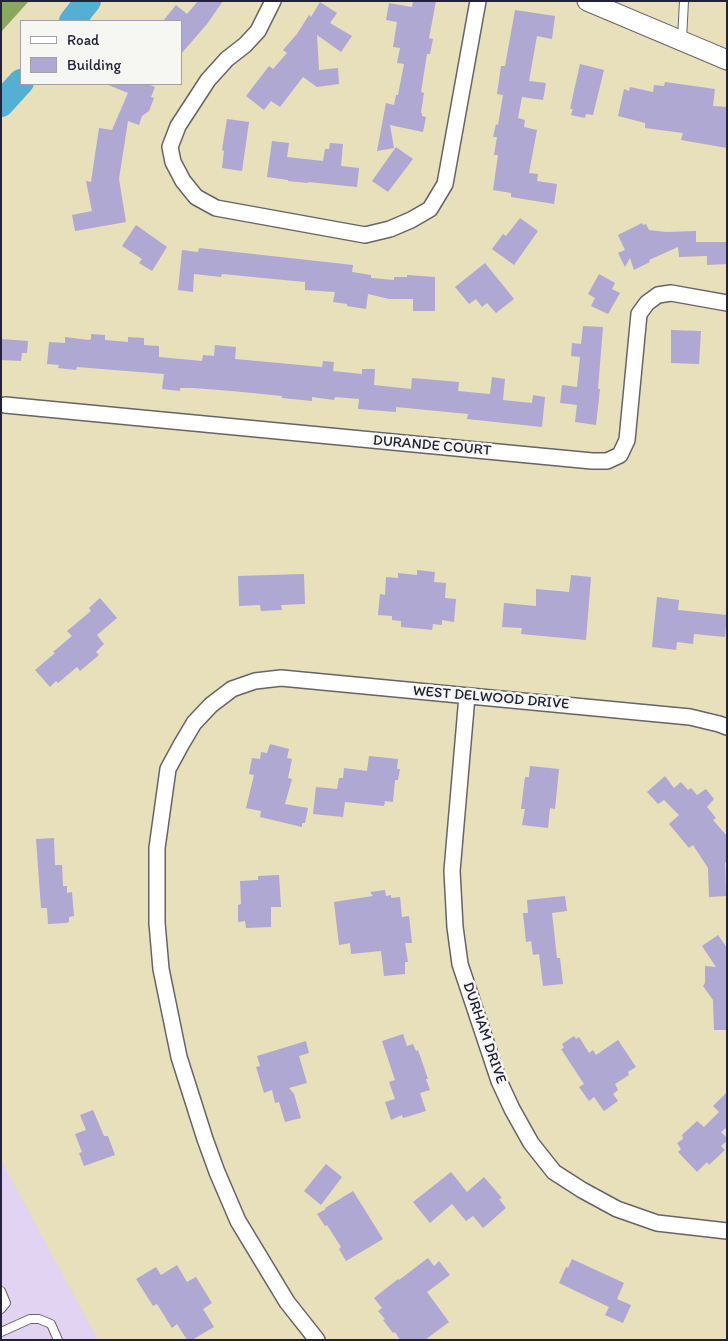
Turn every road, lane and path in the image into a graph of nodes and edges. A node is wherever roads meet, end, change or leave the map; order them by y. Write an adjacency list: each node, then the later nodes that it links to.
1 (273, 1): 2 (street)
2 (478, 1)
3 (587, 1): 5 (street)
4 (684, 1): 5 (lane)
5 (682, 42): 6 (street)
6 (727, 60)
7 (727, 303): 8 (street, DURANDE COURT)
8 (5, 405)
9 (467, 696): 10 (street, WEST DELWOOD DRIVE); 11 (street, DURHAM DRIVE); 16 (street, WEST DELWOOD DRIVE)
10 (727, 727)
11 (727, 1231)
12 (1, 1291): 13 (lane)
13 (1, 1310)
14 (1, 1332): 15 (lane)
15 (58, 1340)
16 (317, 1340)

